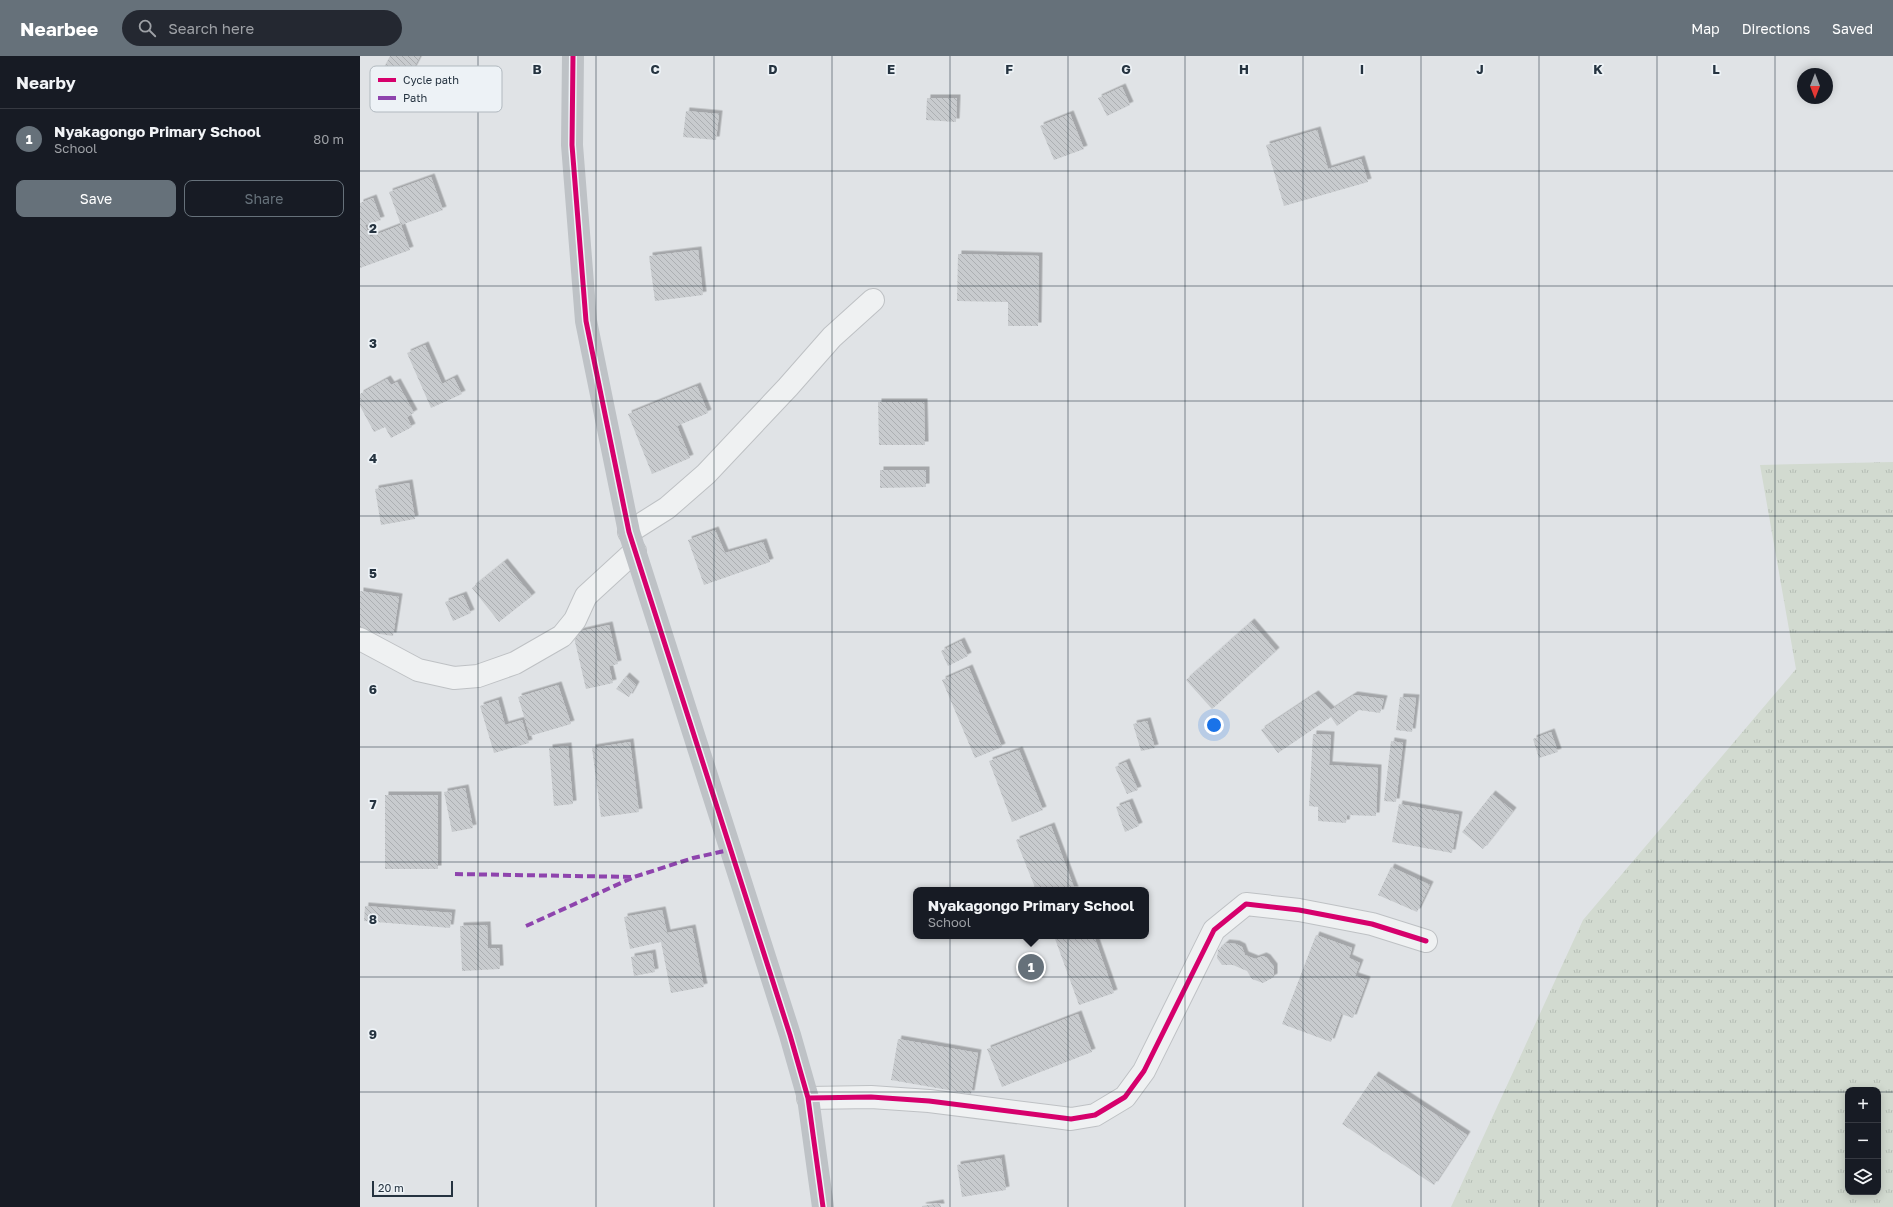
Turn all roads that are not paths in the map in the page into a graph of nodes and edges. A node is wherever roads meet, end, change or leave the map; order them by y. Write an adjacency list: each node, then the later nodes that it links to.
1 (573, 56): 3 (street)
2 (872, 300): 3 (street)
3 (632, 541): 4 (street); 6 (street)
4 (360, 639)
5 (1426, 941): 6 (street)
6 (808, 1098): 7 (street)
7 (823, 1207)

